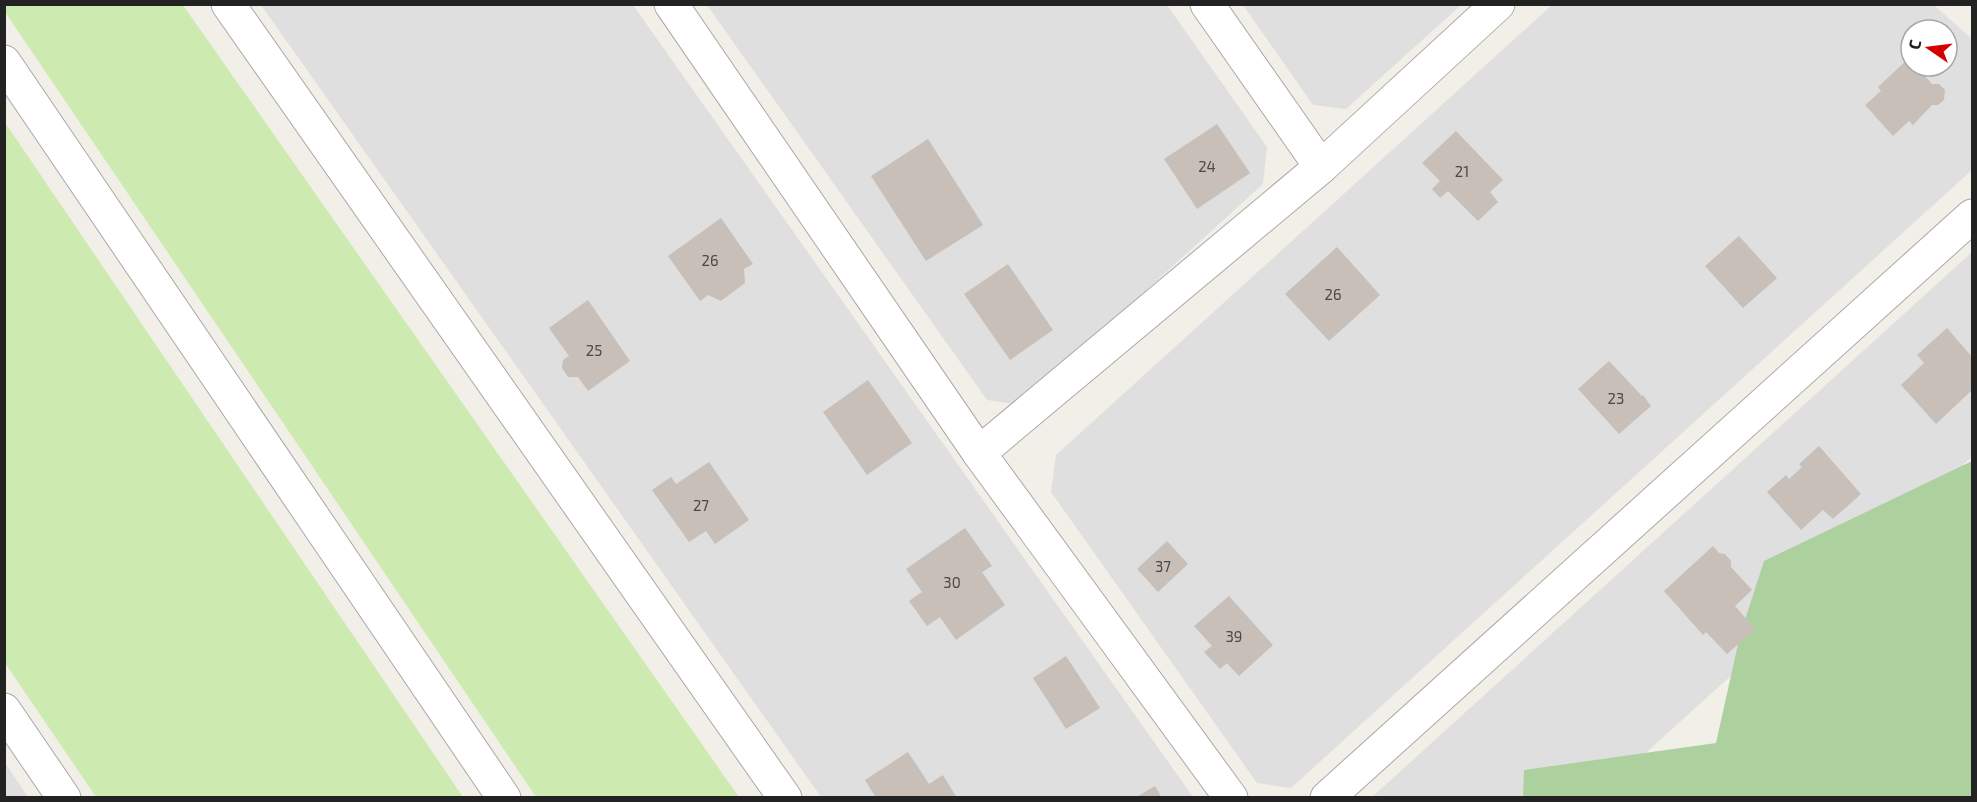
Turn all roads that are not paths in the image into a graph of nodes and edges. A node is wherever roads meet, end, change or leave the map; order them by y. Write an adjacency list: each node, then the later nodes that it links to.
1 (228, 4): 12 (street)
2 (671, 4): 8 (street)
3 (1207, 4): 6 (street)
4 (1498, 4): 6 (street)
5 (4, 62): 11 (street)
6 (1321, 167): 8 (street)
7 (1972, 216): 14 (street)
8 (979, 453): 13 (street)
9 (4, 710): 10 (street)
10 (64, 798)
11 (504, 798)
12 (785, 798)
13 (1231, 798)
14 (1327, 798)

